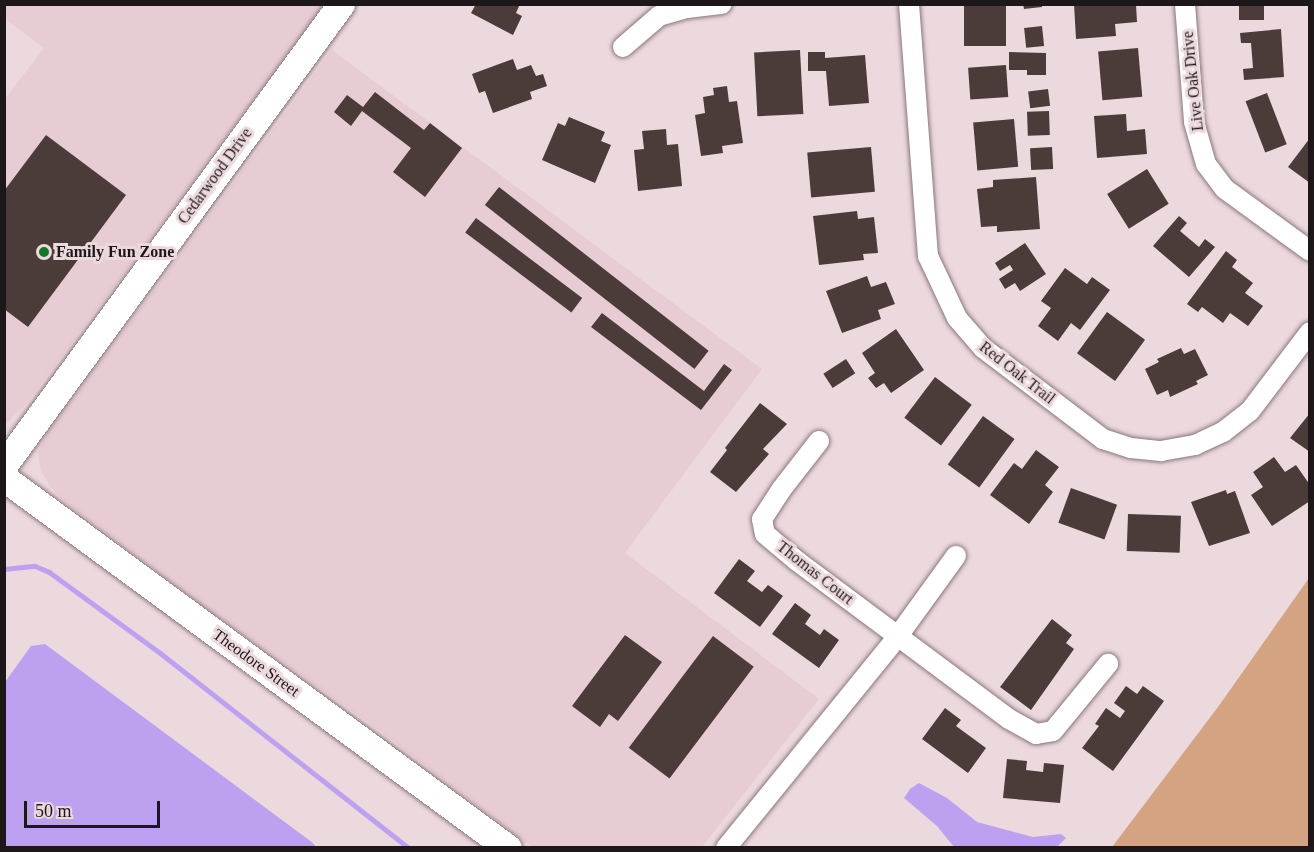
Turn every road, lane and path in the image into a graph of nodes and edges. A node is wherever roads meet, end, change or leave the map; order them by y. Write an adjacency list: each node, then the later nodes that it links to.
1 (341, 4): 9 (street, Cedarwood Drive)
2 (722, 4): 5 (street)
3 (909, 4): 7 (street, Red Oak Trail)
4 (1185, 4): 6 (street, Live Oak Drive)
5 (623, 47)
6 (1310, 251)
7 (1310, 332)
8 (819, 441): 12 (street, Thomas Court)
9 (4, 465)
10 (4, 478): 14 (street, Theodore Street)
11 (956, 556): 12 (street)
12 (898, 636): 13 (street, Thomas Court); 15 (street)
13 (1108, 664)
14 (508, 848)
15 (726, 848)

